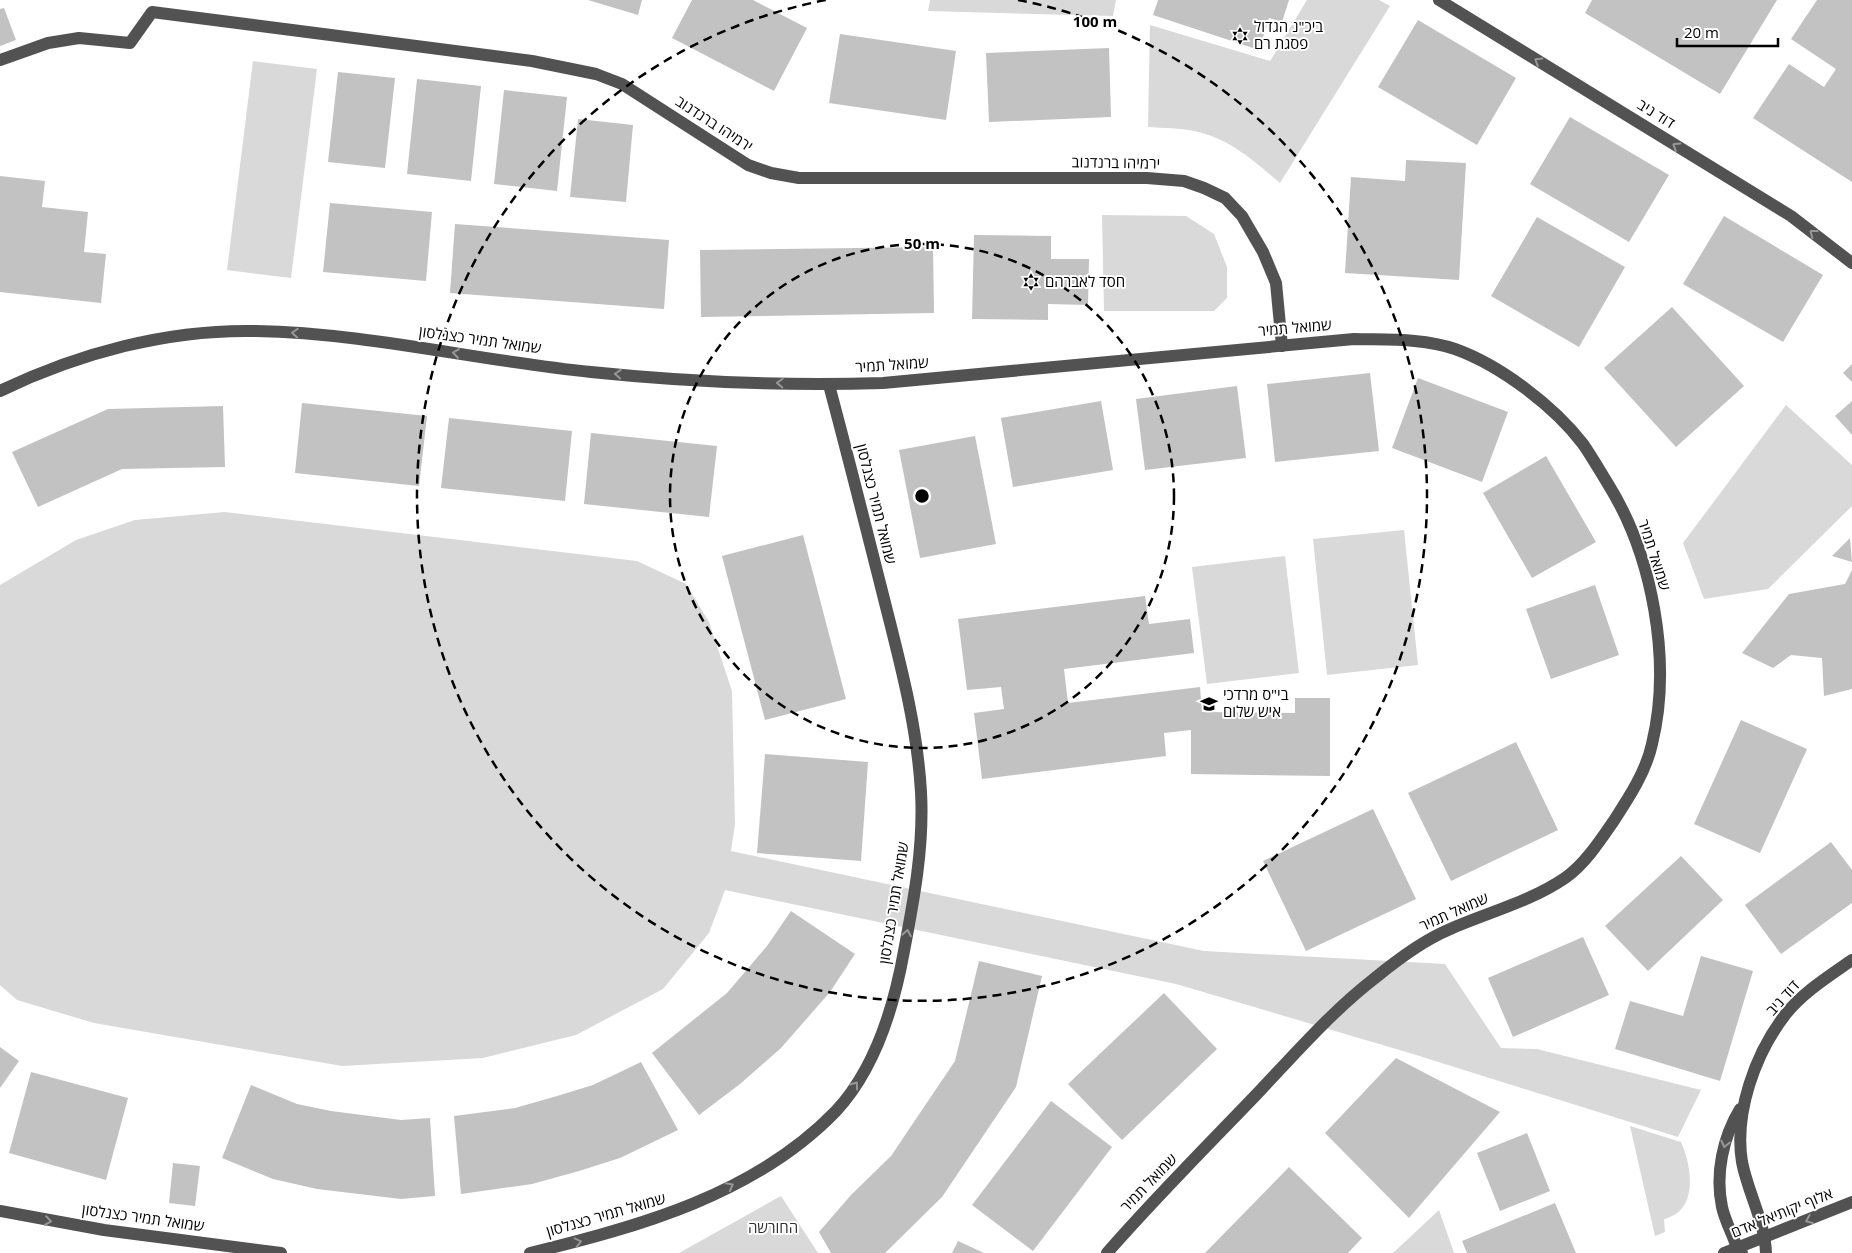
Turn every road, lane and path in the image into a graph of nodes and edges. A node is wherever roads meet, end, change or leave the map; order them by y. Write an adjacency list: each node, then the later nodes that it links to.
1 (1439, 0): 3 (street, דוד ניב, one-way to 1)
2 (0, 60): 4 (street, ירמיהו ברנדנוב)
3 (1852, 263)
4 (1282, 346): 5 (street, שמואל תמיר); 15 (street, שמואל תמיר)
5 (833, 388): 6 (street, שמואל תמיר כצנלסון, one-way to 6); 14 (street, שמואל תמיר כצנלסון, one-way to 5)
6 (0, 391)
7 (1852, 960): 8 (street, דוד ניב)
8 (1746, 1100): 11 (street, דוד ניב); 12 (street, דוד ניב, one-way to 12)
9 (1852, 1202): 11 (street, אלוף יקותיאל אדם, one-way to 11)
10 (0, 1211): 13 (street, שמואל תמיר כצנלסון, one-way to 13)
11 (1766, 1237): 12 (street, אלוף יקותיאל אדם); 17 (street, דוד ניב)
12 (1740, 1250): 16 (street, אלוף יקותיאל אדם)
13 (281, 1253)
14 (530, 1253)
15 (1107, 1253)
16 (1724, 1253)
17 (1766, 1253)

